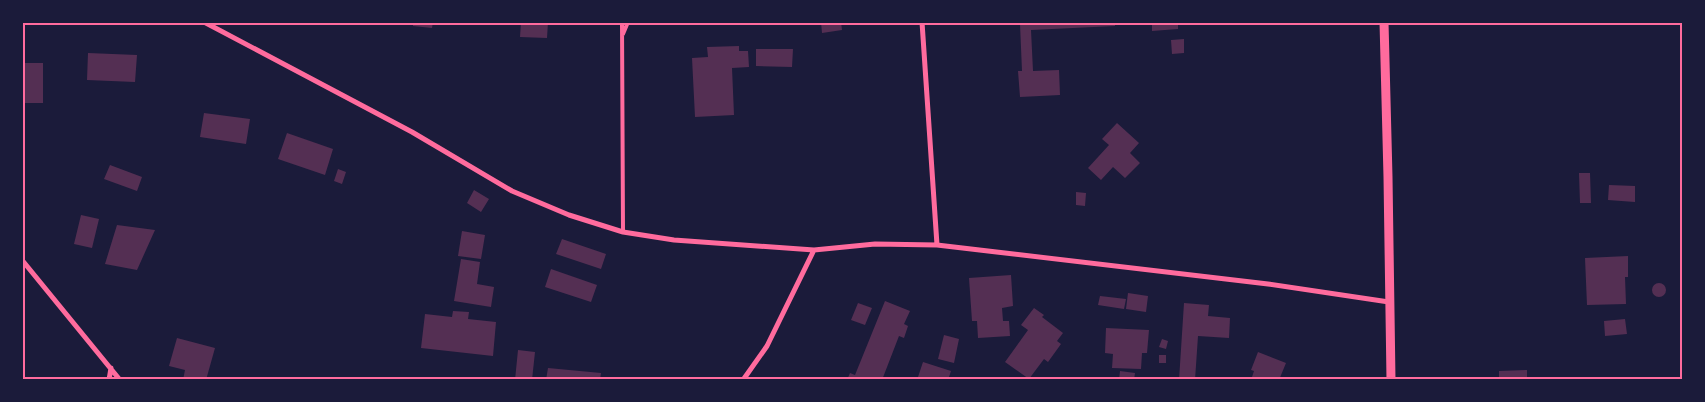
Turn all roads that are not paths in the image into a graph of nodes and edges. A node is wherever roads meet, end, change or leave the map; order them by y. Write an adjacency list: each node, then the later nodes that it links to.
1 (204, 22): 7 (street)
2 (622, 22): 6 (lane)
3 (628, 22): 6 (lane)
4 (922, 22): 8 (street)
5 (1384, 22): 11 (street)
6 (622, 36): 7 (lane)
7 (623, 232): 9 (street)
8 (936, 245): 9 (street); 11 (street)
9 (814, 250): 15 (street)
10 (22, 260): 12 (street)
11 (1389, 302): 16 (street)
12 (111, 368): 13 (street); 14 (street)
13 (109, 380)
14 (120, 380)
15 (743, 380)
16 (1391, 380)

